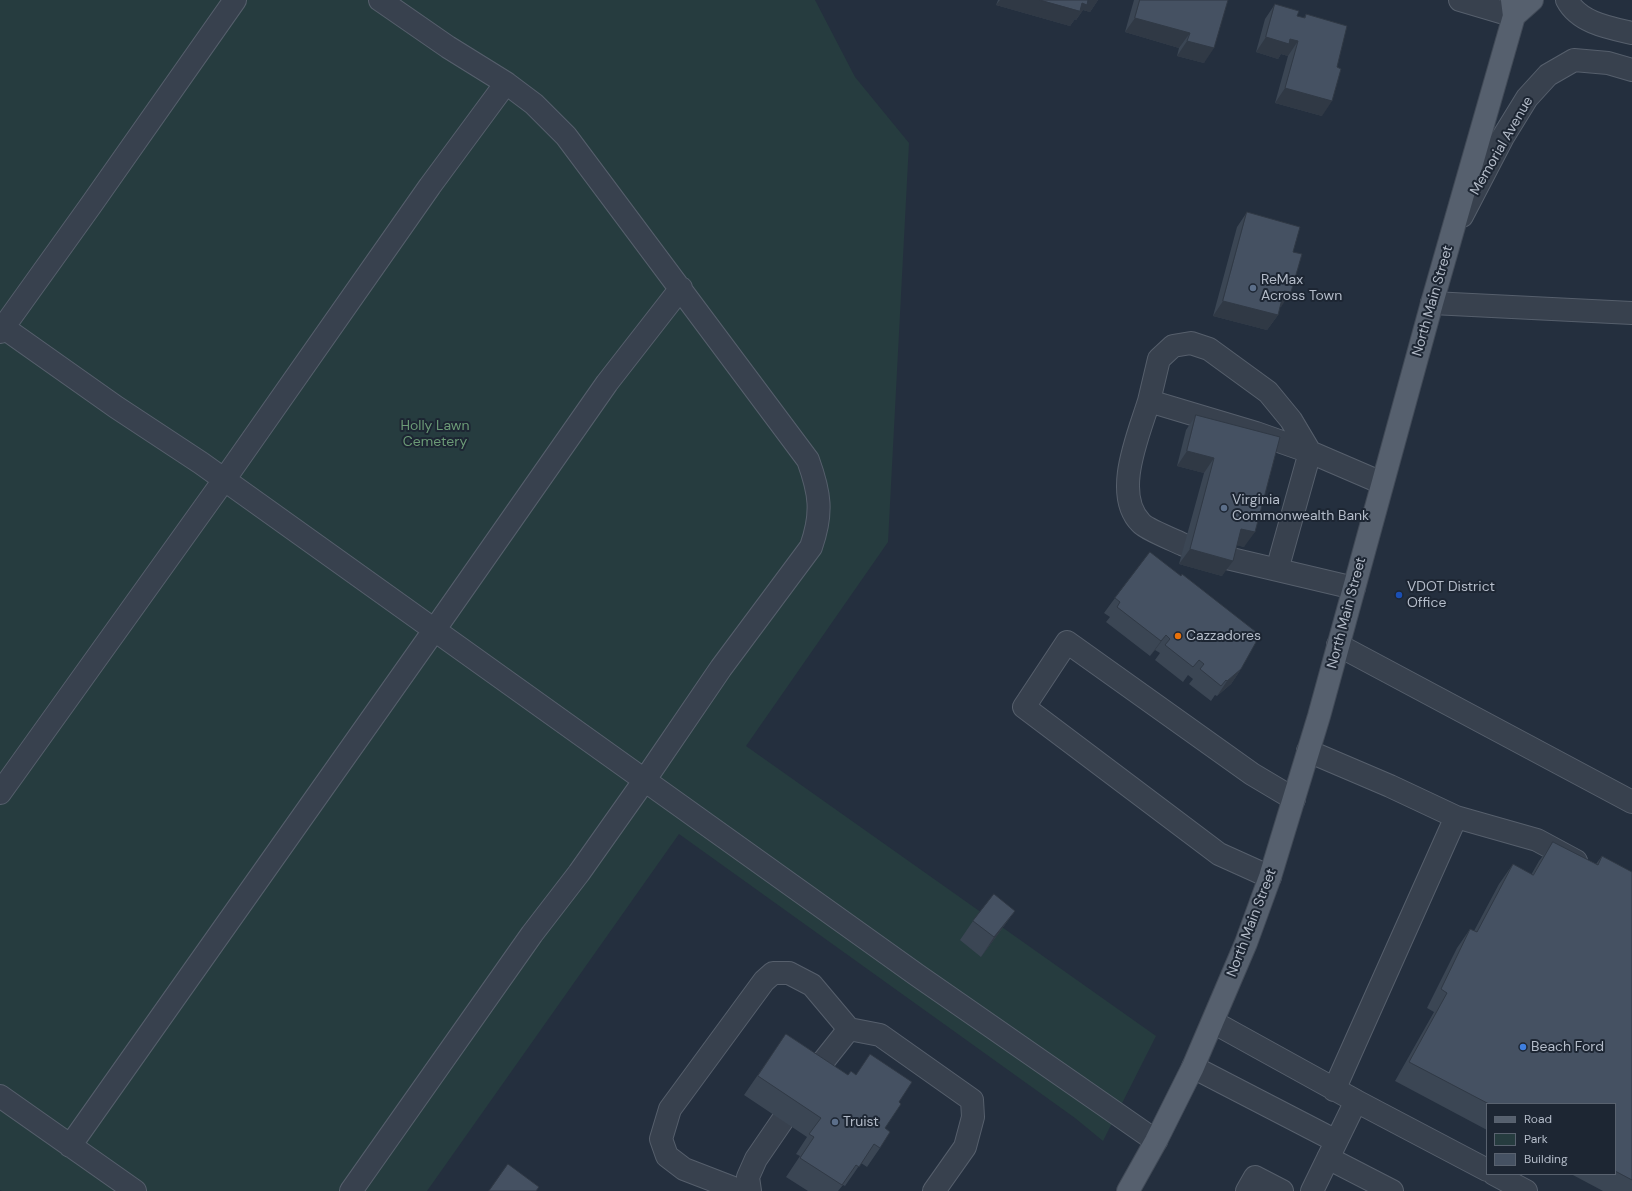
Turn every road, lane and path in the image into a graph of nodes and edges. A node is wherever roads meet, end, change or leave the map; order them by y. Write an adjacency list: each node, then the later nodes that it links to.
1 (235, 0): 14 (street)
2 (380, 0): 9 (street)
3 (1460, 0): 6 (street)
4 (1532, 0): 6 (main road)
5 (1567, 0): 7 (street)
6 (1513, 8): 10 (main road, North Main Street)
7 (1632, 33)
8 (1632, 70): 10 (street, Memorial Avenue)
9 (506, 83): 11 (street); 17 (street)
10 (1452, 234): 12 (main road, North Main Street)
11 (681, 288): 23 (street); 26 (street)
12 (1432, 303): 13 (street); 18 (main road, North Main Street)
13 (1632, 313)
14 (1, 328): 17 (street)
15 (1149, 401): 16 (street); 16 (street); 19 (street)
16 (1310, 452): 18 (street); 21 (street)
17 (224, 480): 23 (street); 27 (street)
18 (1382, 483): 22 (main road, North Main Street)
19 (1184, 545)
20 (1227, 558): 21 (street)
21 (1277, 570): 22 (street)
22 (1354, 588): 24 (main road, North Main Street)
23 (435, 629): 26 (street); 42 (street)
24 (1338, 645): 25 (main road, North Main Street); 29 (street)
25 (1308, 751): 28 (main road, North Main Street); 30 (street)
26 (644, 781): 41 (street); 47 (street)
27 (0, 793)
28 (1294, 799): 32 (main road, North Main Street); 32 (street)
29 (1632, 802)
30 (1456, 817): 31 (street); 37 (street)
31 (1591, 869)
32 (1270, 877): 33 (main road, North Main Street)
33 (1213, 1022): 35 (main road, North Main Street); 37 (street)
34 (849, 1029): 36 (street); 48 (street); 50 (street)
35 (1193, 1067): 41 (main road, North Main Street); 43 (street)
36 (810, 1078)
37 (1334, 1090): 39 (street)
38 (0, 1096): 42 (street)
39 (1356, 1101): 43 (street); 44 (street)
40 (782, 1121): 49 (street)
41 (1156, 1141): 51 (main road, North Main Street)
42 (70, 1146): 46 (street)
43 (1332, 1150): 54 (street); 55 (street)
44 (1486, 1169)
45 (1496, 1175): 56 (street)
46 (135, 1191)
47 (351, 1191)
48 (741, 1191)
49 (750, 1191)
50 (934, 1191)
51 (1128, 1191)
52 (1247, 1191): 53 (street)
53 (1282, 1191)
54 (1312, 1191)
55 (1392, 1191)
56 (1526, 1191)

